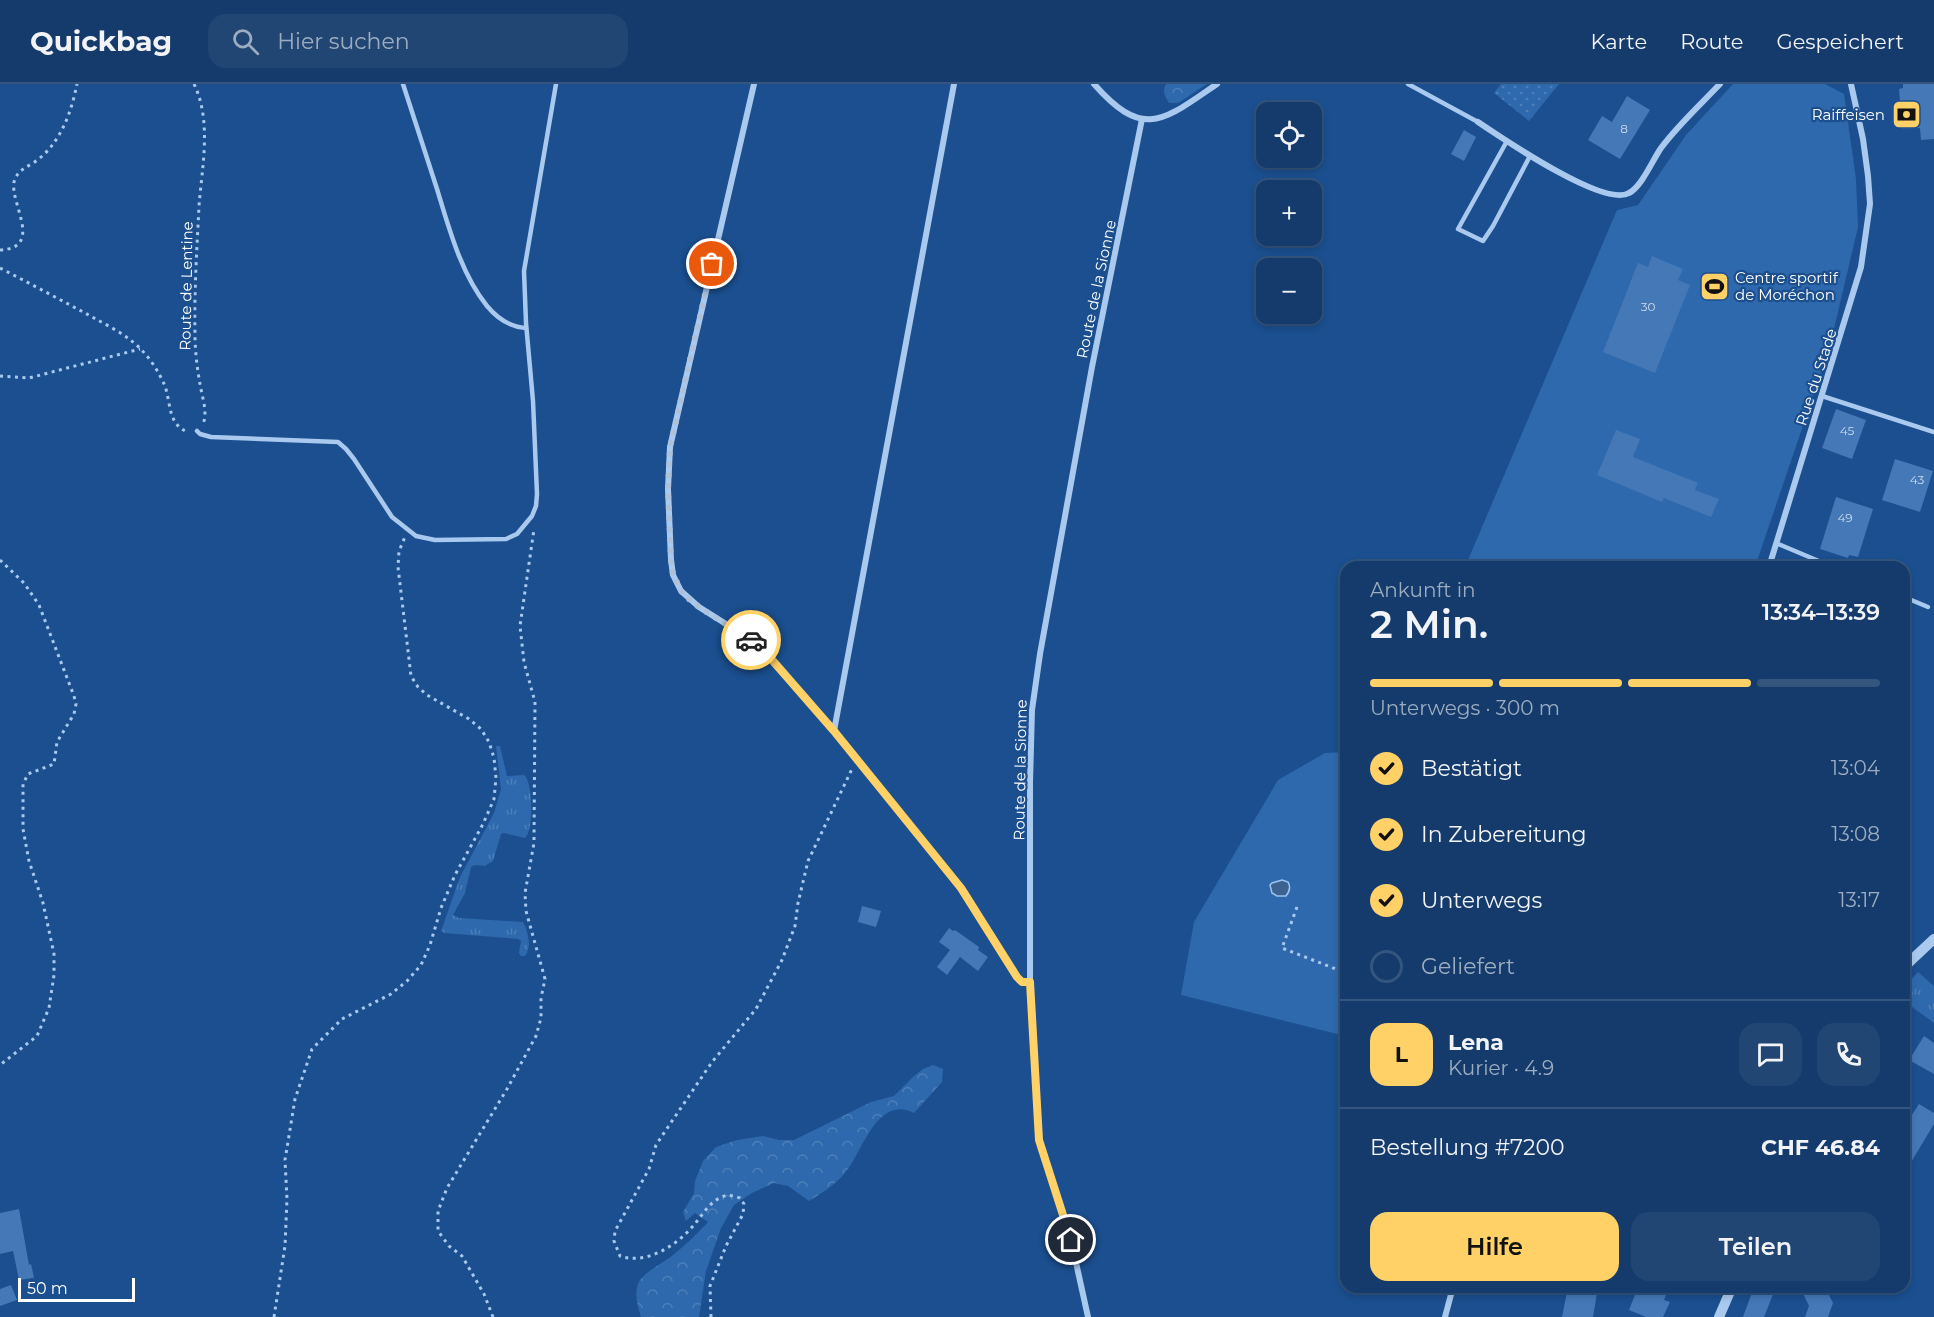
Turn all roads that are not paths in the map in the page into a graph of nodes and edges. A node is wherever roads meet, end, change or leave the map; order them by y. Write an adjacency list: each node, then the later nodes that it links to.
1 (403, 84): 14 (lane)
2 (556, 84): 14 (lane)
3 (754, 84): 23 (street)
4 (954, 84): 23 (street)
5 (1094, 84): 10 (street)
6 (1217, 84): 10 (street)
7 (1408, 84): 11 (lane)
8 (1720, 84): 13 (street)
9 (1851, 84): 15 (street, Rue du Stade)
10 (1142, 119): 26 (street, Route de la Sionne)
11 (1478, 122): 12 (street)
12 (1507, 141): 13 (street); 13 (lane)
13 (1530, 156)
14 (526, 328): 16 (lane)
15 (1822, 396): 17 (lane); 18 (street, Rue du Stade)
16 (197, 431)
17 (1934, 432)
18 (1776, 543): 19 (street, Rue du Stade); 20 (lane)
19 (1771, 561)
20 (1819, 561)
21 (1910, 600): 22 (lane)
22 (1928, 607)
23 (834, 731): 26 (street)
24 (1934, 939): 25 (street)
25 (1910, 961)
26 (1030, 982): 29 (street, Route de la Sionne)
27 (1451, 1293): 30 (street)
28 (1729, 1293): 31 (street)
29 (1088, 1317)
30 (1445, 1317)
31 (1719, 1317)

